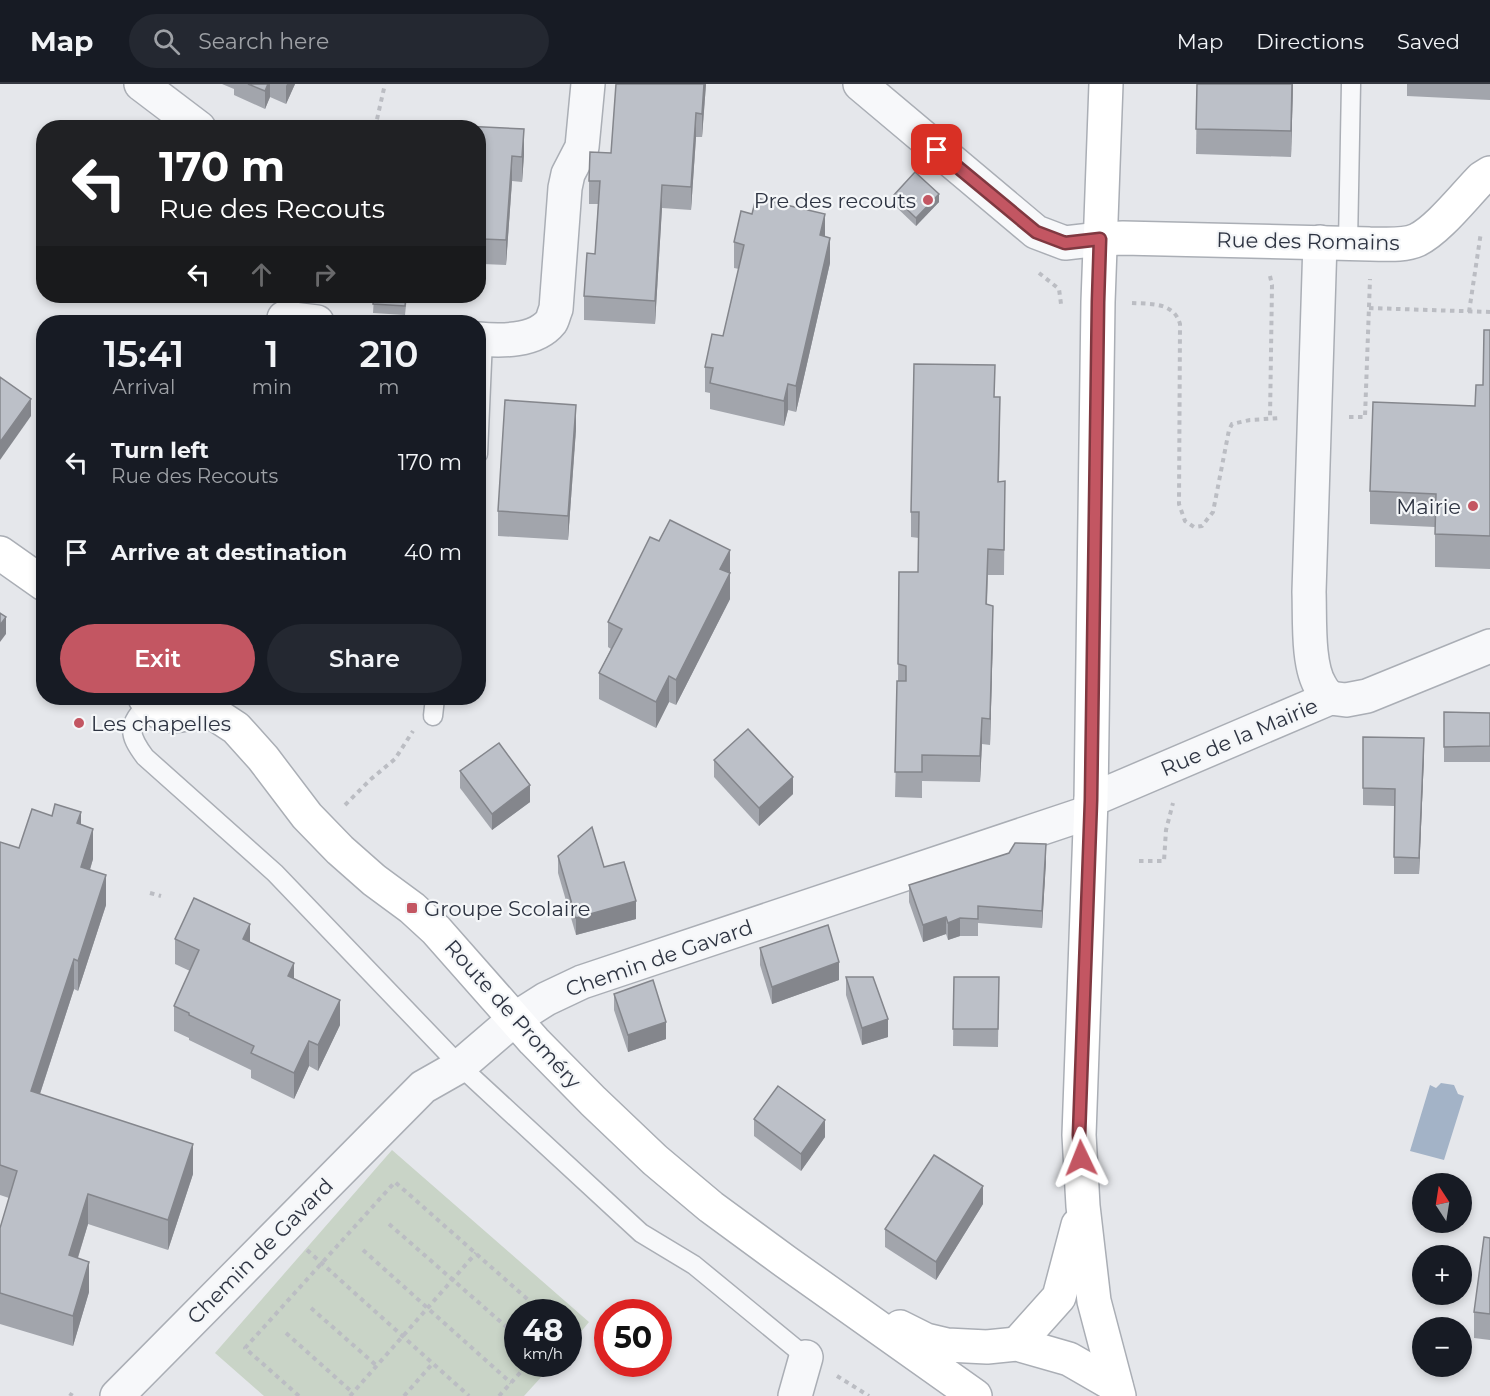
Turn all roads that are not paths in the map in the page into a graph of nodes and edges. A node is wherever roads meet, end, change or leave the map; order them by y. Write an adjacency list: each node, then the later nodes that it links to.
1 (141, 84): 6 (street)
2 (588, 84): 10 (street)
3 (860, 84): 8 (street)
4 (1106, 84): 8 (street)
5 (1352, 84): 9 (lane)
6 (188, 120)
7 (1490, 173): 9 (street, Rue des Romains)
8 (1100, 239): 9 (street, Rue des Romains); 19 (street)
9 (1346, 243): 14 (street)
10 (486, 339)
11 (0, 553): 12 (street)
12 (36, 578)
13 (1490, 646): 14 (street, Rue de la Mairie)
14 (1330, 698): 19 (street, Rue de la Mairie)
15 (144, 705): 21 (lane)
16 (152, 705): 17 (street, Route de Proméry)
17 (199, 705)
18 (209, 705): 20 (street, Route de Proméry)
19 (1091, 806): 20 (street, Chemin de Gavard); 22 (street)
20 (516, 1018): 21 (street, Chemin de Gavard); 23 (street, Route de Proméry)
21 (460, 1066): 25 (lane); 27 (street, Chemin de Gavard)
22 (1083, 1206): 24 (street); 26 (street)
23 (786, 1263): 24 (street, Route de Proméry); 29 (street, Route de Proméry)
24 (1017, 1344): 26 (street, Route de Proméry)
25 (806, 1357): 28 (street)
26 (1112, 1393)
27 (117, 1396)
28 (795, 1396)
29 (975, 1396)

